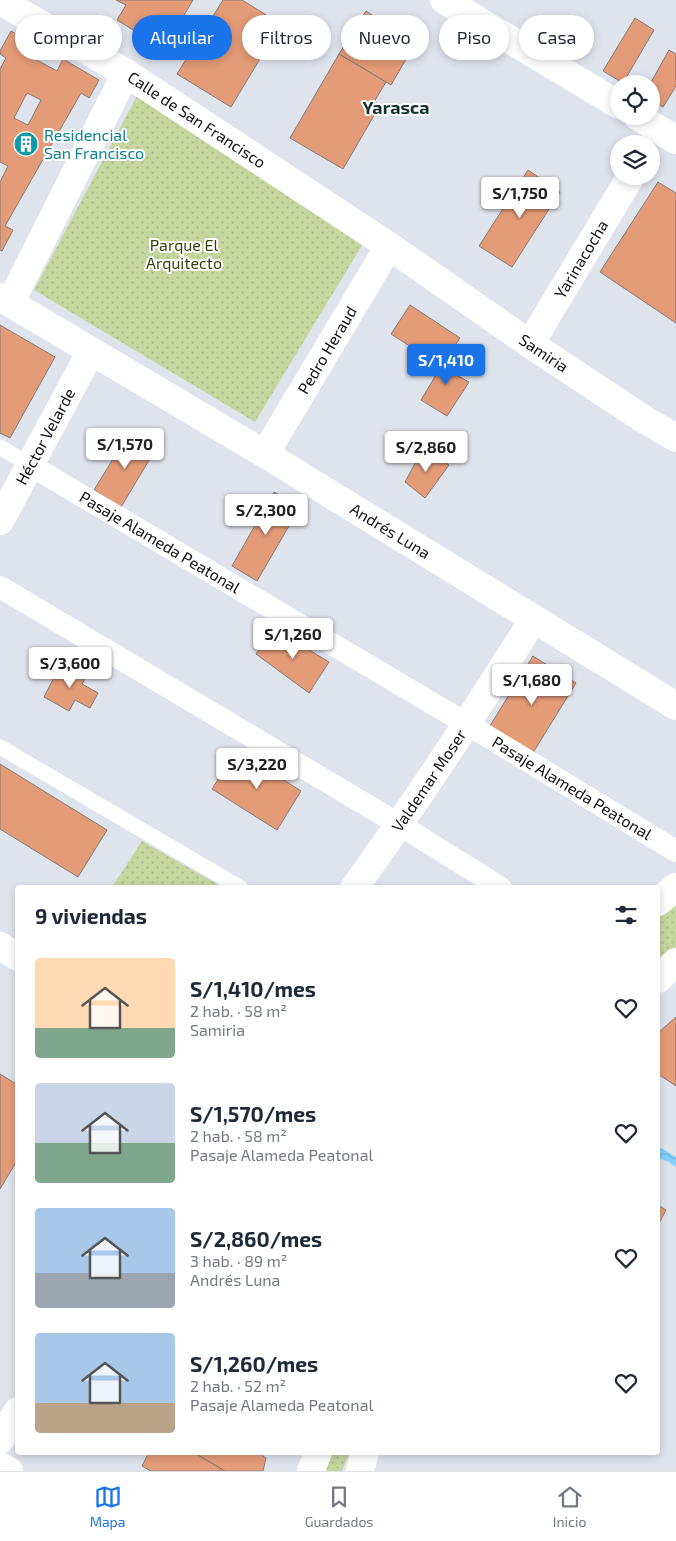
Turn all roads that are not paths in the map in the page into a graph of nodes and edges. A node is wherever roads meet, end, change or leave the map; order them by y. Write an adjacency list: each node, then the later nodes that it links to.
1 (444, 0): 4 (street)
2 (0, 1): 3 (street, Calle de San Francisco)
3 (126, 74): 6 (street, Calle de San Francisco); 7 (street)
4 (610, 100)
5 (626, 185): 8 (street, Yarinacocha)
6 (389, 246): 8 (street, Samiria); 12 (street, Pedro Heraud)
7 (5, 300): 9 (street, Andrés Luna)
8 (530, 344): 10 (street, Samiria)
9 (91, 351): 12 (street, Andrés Luna); 13 (street, Héctor Velarde)
10 (676, 438)
11 (0, 447): 13 (lane)
12 (265, 454): 16 (street, Andrés Luna)
13 (30, 464): 14 (street, Héctor Velarde); 18 (street, Pasaje Alameda Peatonal)
14 (0, 521)
15 (0, 587): 20 (street)
16 (533, 620): 17 (street, Andrés Luna); 18 (street, Valdemar Moser)
17 (676, 706)
18 (467, 724): 20 (street, Valdemar Moser); 21 (street, Pasaje Alameda Peatonal)
19 (0, 747): 22 (lane)
20 (400, 825): 23 (street, Valdemar Moser); 24 (street)
21 (676, 851)
22 (236, 885)
23 (356, 885)
24 (496, 885)
25 (676, 887): 26 (street)
26 (660, 900)
27 (0, 946): 28 (street)
28 (15, 955)
29 (676, 962): 30 (street)
30 (660, 977)
31 (15, 1416): 32 (street)
32 (0, 1440)
33 (317, 1455): 37 (street)
34 (364, 1455): 38 (street)
35 (0, 1466): 36 (street)
36 (9, 1471)
37 (311, 1471)
38 (360, 1471)

